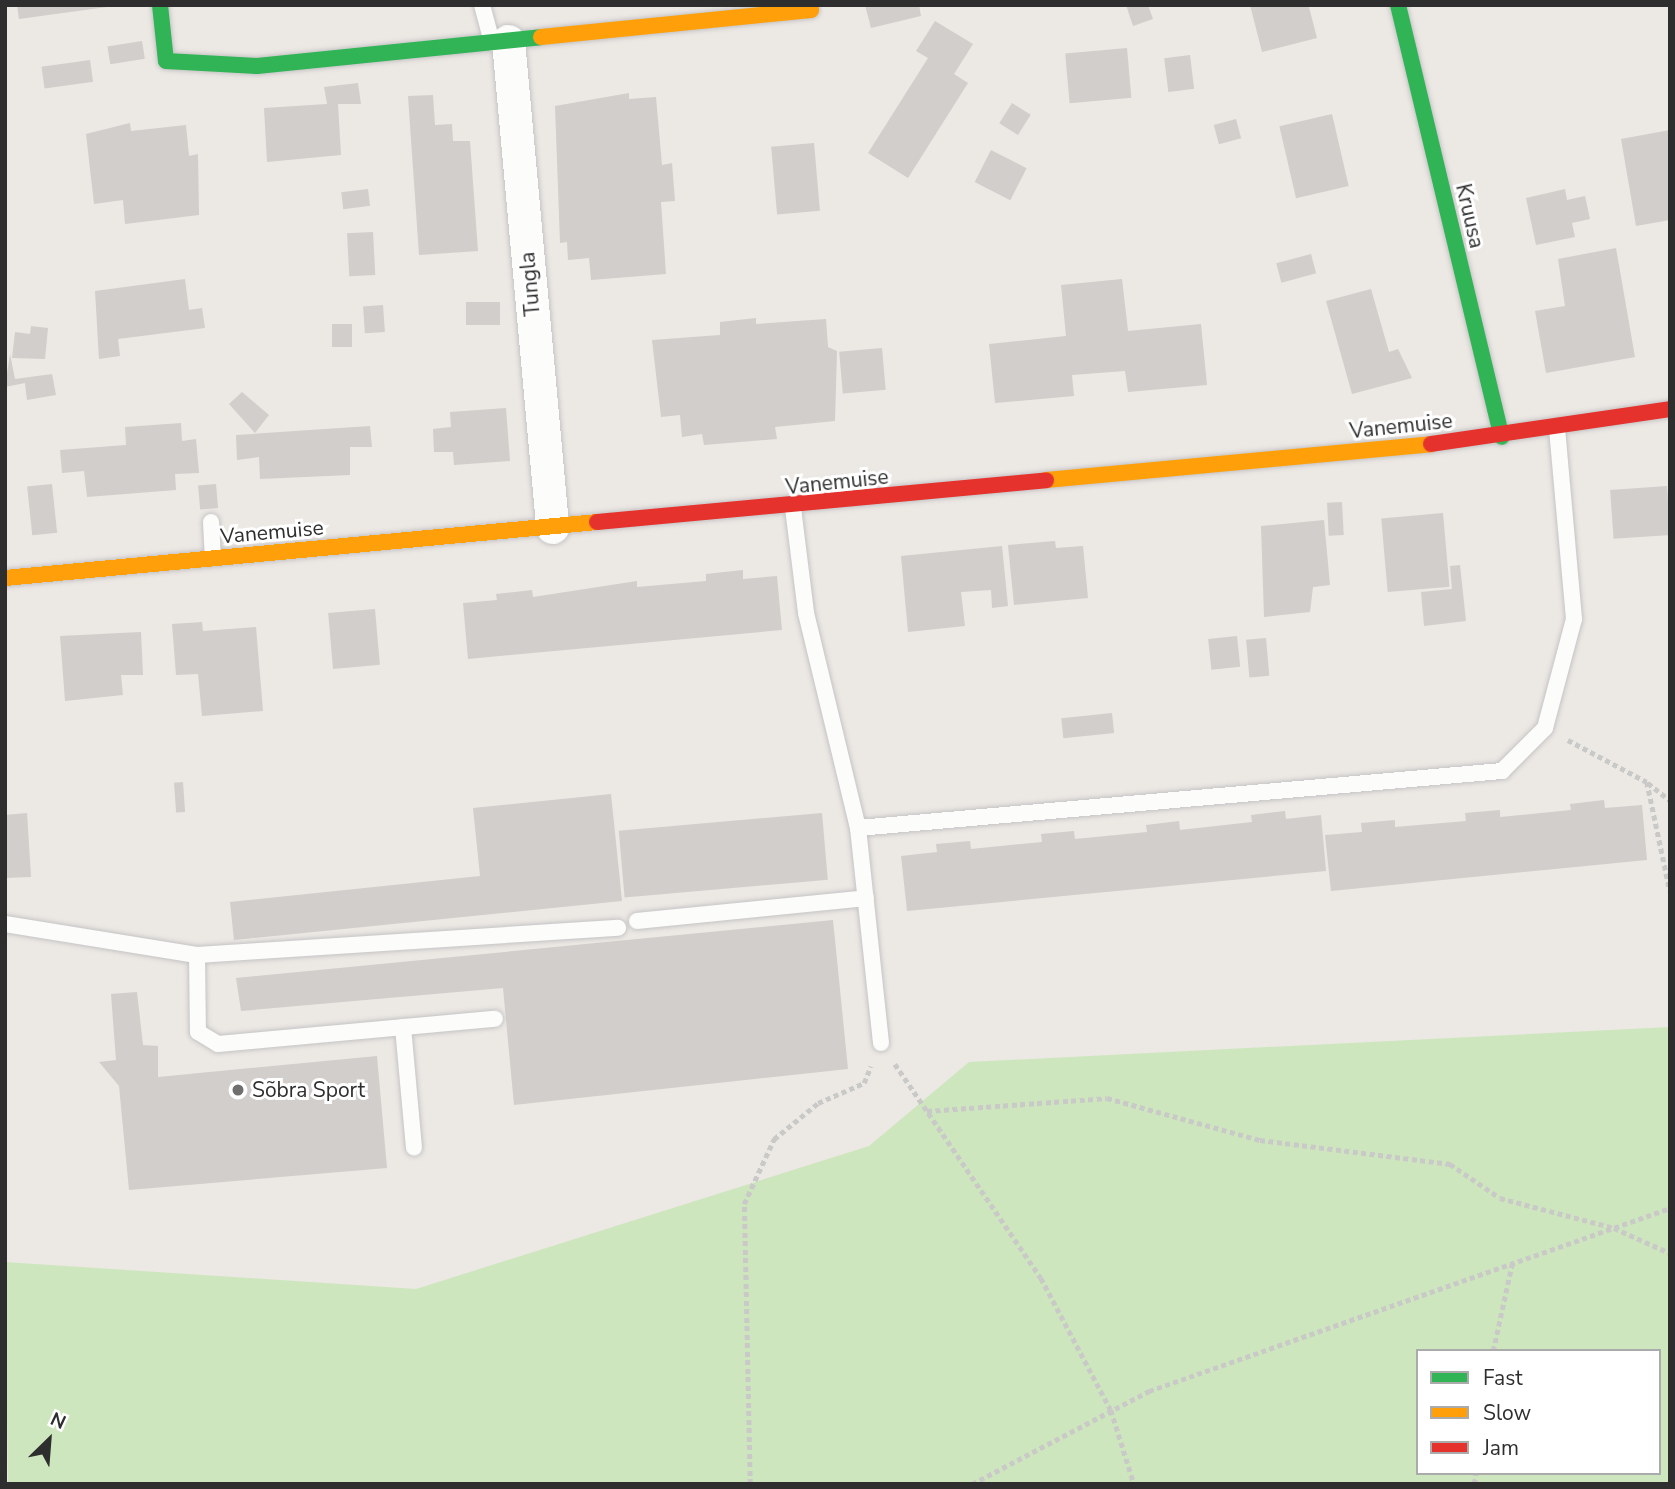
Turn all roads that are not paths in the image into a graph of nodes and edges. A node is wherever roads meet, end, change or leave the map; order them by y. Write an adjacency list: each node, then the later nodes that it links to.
1 (160, 5): 5 (street)
2 (482, 5): 5 (lane)
3 (810, 5): 5 (street)
4 (1398, 5): 8 (street, Kruusa)
5 (500, 42): 11 (street, Tungla)
6 (1670, 409): 7 (street, Vanemuise)
7 (1557, 428): 8 (street, Vanemuise); 14 (lane)
8 (1502, 437): 9 (street, Vanemuise)
9 (793, 508): 11 (street, Vanemuise); 14 (lane)
10 (211, 522): 12 (lane)
11 (552, 527): 12 (street, Vanemuise)
12 (214, 559): 13 (street, Vanemuise)
13 (5, 578)
14 (858, 828): 15 (lane)
15 (866, 898): 16 (lane); 22 (lane)
16 (637, 921)
17 (5, 924): 19 (lane)
18 (618, 928): 19 (lane)
19 (197, 955): 21 (lane)
20 (495, 1019): 21 (lane)
21 (403, 1027): 23 (lane)
22 (881, 1043)
23 (414, 1148)

